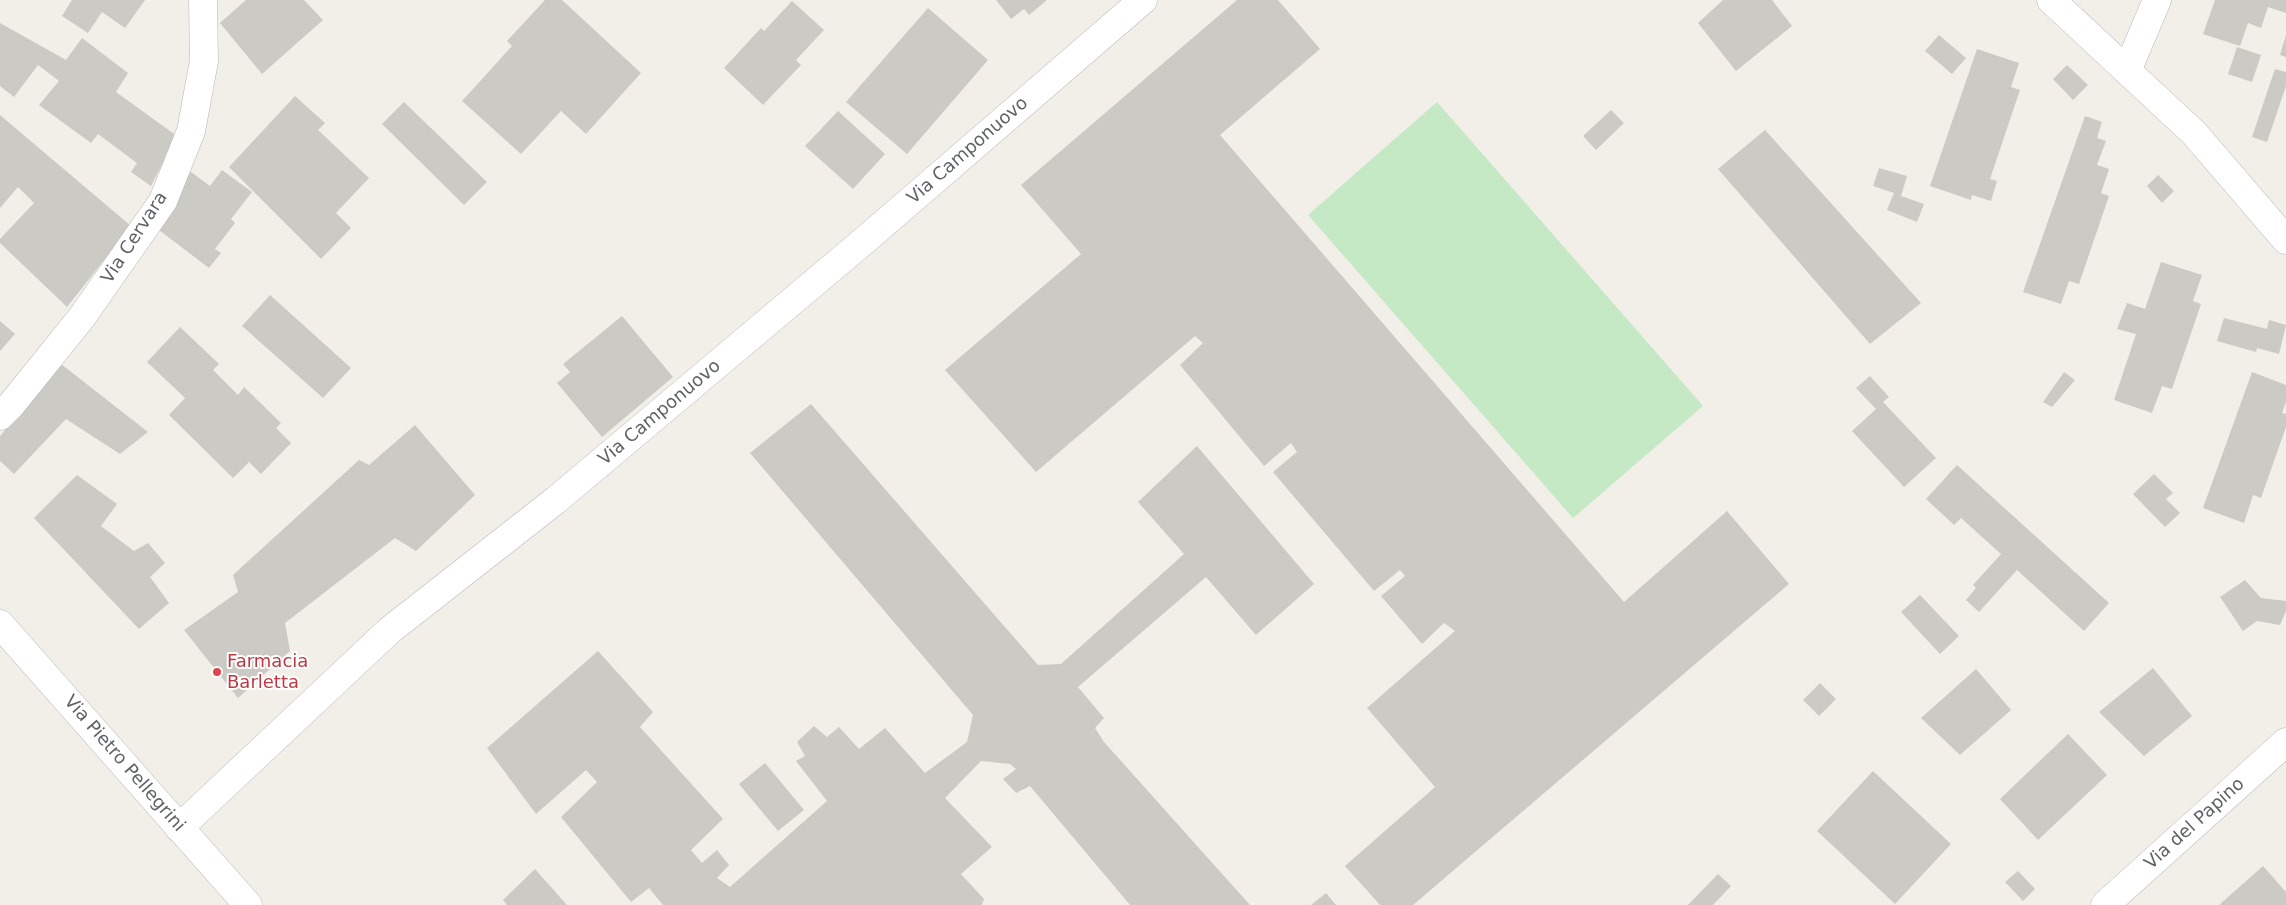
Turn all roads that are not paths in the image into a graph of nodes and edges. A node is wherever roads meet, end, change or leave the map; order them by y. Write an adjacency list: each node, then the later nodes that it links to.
1 (203, 0): 7 (street, Via Cervara)
2 (1143, 0): 10 (street, Via Camponuovo)
3 (2051, 0): 5 (street)
4 (2157, 0): 5 (street)
5 (2126, 70): 6 (street)
6 (2286, 240)
7 (0, 416)
8 (0, 624): 10 (street, Via Pietro Pellegrini)
9 (2286, 742): 12 (street, Via del Papino)
10 (180, 828): 11 (street, Via Pietro Pellegrini)
11 (248, 905)
12 (2105, 905)

